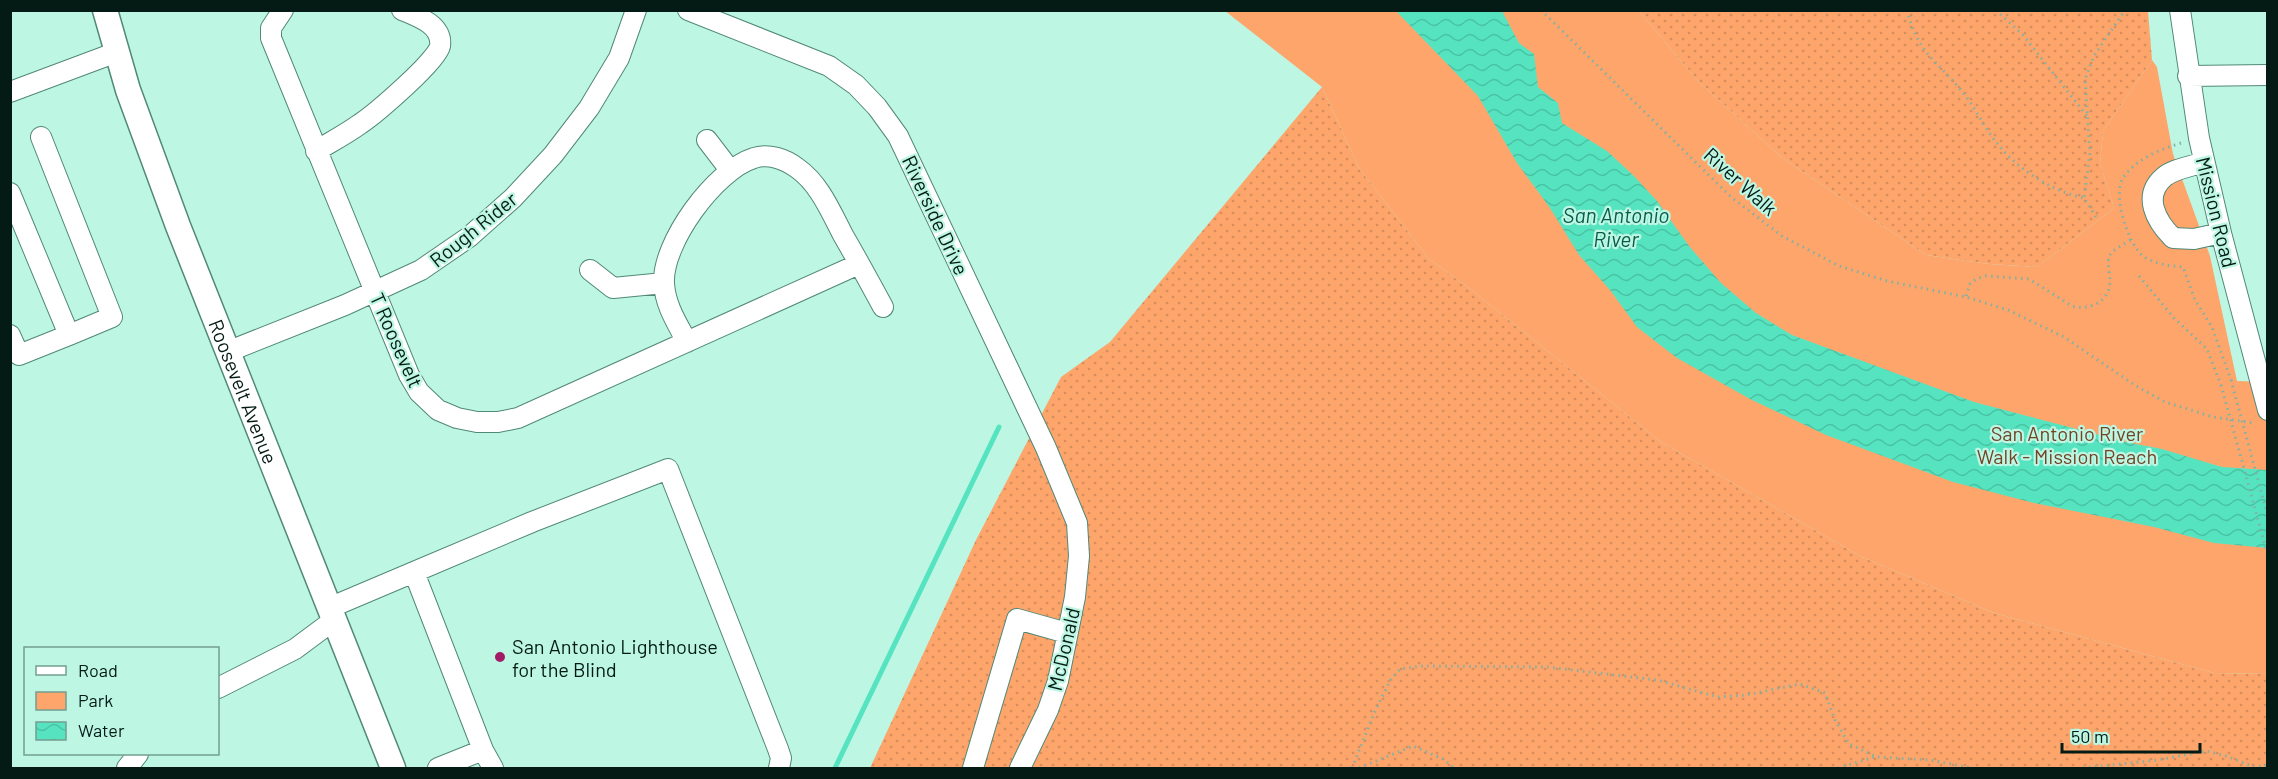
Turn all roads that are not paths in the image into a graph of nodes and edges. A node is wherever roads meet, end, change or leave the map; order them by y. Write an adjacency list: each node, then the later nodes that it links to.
1 (105, 10): 7 (main road, Roosevelt Avenue)
2 (283, 10): 13 (street, T Roosevelt)
3 (402, 10): 13 (street)
4 (636, 10): 21 (street, Rough Rider)
5 (688, 10): 28 (street, Riverside Drive)
6 (2180, 10): 9 (street, Mission Road)
7 (117, 52): 10 (street); 26 (main road, Roosevelt Avenue)
8 (2268, 75): 9 (street)
9 (2188, 76): 14 (street, Mission Road)
10 (10, 92)
11 (41, 137): 24 (street)
12 (707, 140): 15 (street)
13 (316, 151): 21 (street, T Roosevelt)
14 (2204, 162): 17 (street, Mission Road); 17 (street)
15 (730, 170): 18 (street); 20 (street)
16 (10, 193): 24 (street)
17 (2221, 233): 27 (street, Mission Road)
18 (859, 264): 22 (street); 25 (street, T Roosevelt)
19 (590, 270): 20 (street)
20 (664, 283): 25 (street)
21 (375, 291): 25 (street, T Roosevelt); 26 (street, Rough Rider)
22 (883, 307)
23 (10, 335): 24 (street)
24 (69, 335)
25 (687, 342)
26 (227, 352): 30 (main road, Roosevelt Avenue)
27 (2262, 416)
28 (1077, 523): 31 (street, McDonald)
29 (414, 572): 30 (street); 33 (street); 39 (street)
30 (332, 614): 32 (street); 36 (main road, Roosevelt Avenue)
31 (1068, 633): 40 (street); 41 (street, McDonald)
32 (219, 687)
33 (483, 750): 37 (street); 38 (street)
34 (137, 755): 35 (street)
35 (127, 768)
36 (393, 768)
37 (438, 768)
38 (493, 768)
39 (779, 768)
40 (973, 768)
41 (1020, 768)

